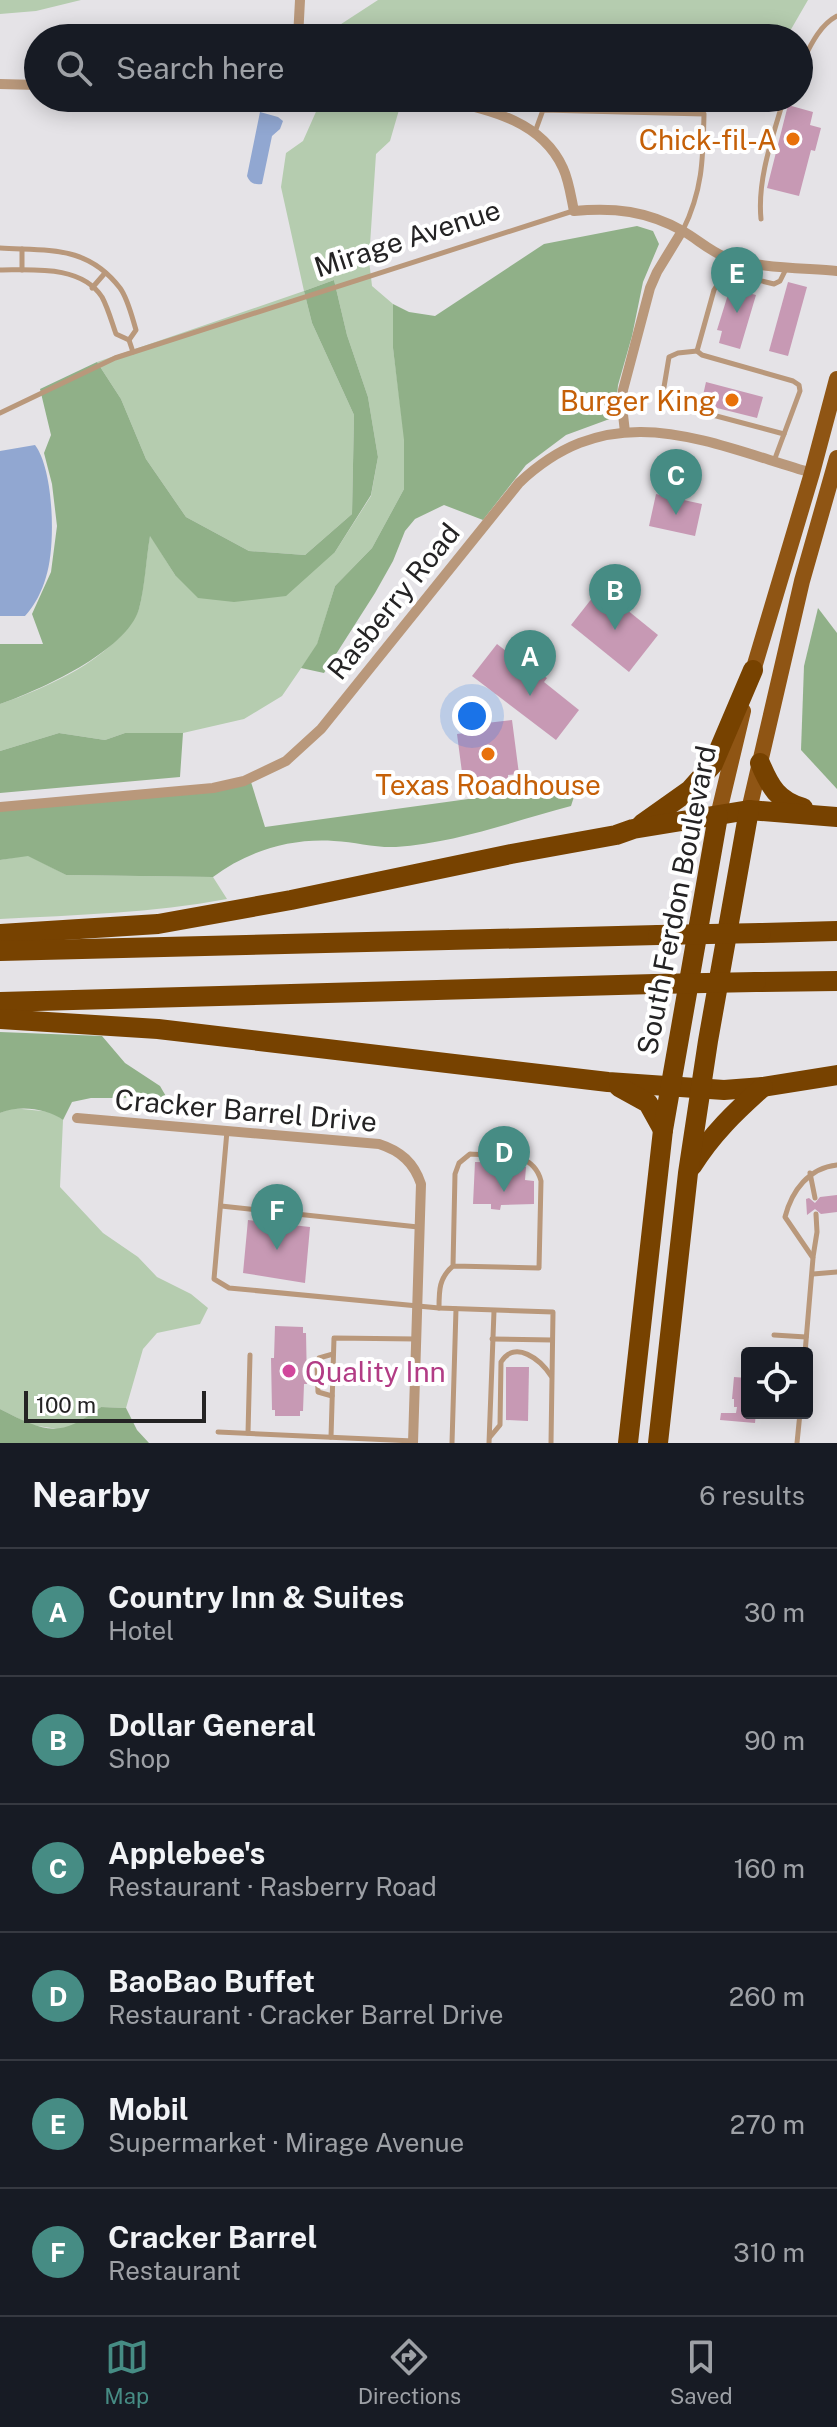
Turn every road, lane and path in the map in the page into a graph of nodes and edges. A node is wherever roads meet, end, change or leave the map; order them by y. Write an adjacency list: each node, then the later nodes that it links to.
1 (300, 0): 3 (street)
2 (837, 16): 4 (lane)
3 (299, 24)
4 (813, 43)
5 (0, 84): 6 (street)
6 (24, 85)
7 (487, 112): 11 (street)
8 (542, 112): 11 (lane)
9 (624, 112): 14 (lane)
10 (780, 112): 13 (lane)
11 (535, 132): 12 (street)
12 (574, 211): 14 (street, Mirage Avenue); 27 (lane, Mirage Avenue)
13 (761, 219)
14 (682, 231): 17 (street, Mirage Avenue); 30 (street)
15 (0, 248): 16 (lane)
16 (22, 249): 20 (lane); 23 (lane)
17 (733, 260): 18 (street, Mirage Avenue); 22 (lane)
18 (788, 266): 21 (street, Mirage Avenue); 22 (lane)
19 (0, 270): 20 (lane)
20 (22, 270): 24 (lane)
21 (837, 271)
22 (725, 272): 26 (lane)
23 (105, 273): 24 (lane); 25 (lane)
24 (92, 288): 25 (lane)
25 (129, 340): 27 (lane)
26 (697, 351): 31 (lane); 31 (lane)
27 (133, 352): 29 (lane, Mirage Avenue)
28 (837, 379): 34 (main road, South Ferdon Boulevard)
29 (0, 413)
30 (625, 432): 33 (street, Rasberry Road); 37 (street, Rasberry Road)
31 (784, 434): 33 (lane)
32 (837, 458): 36 (main road, South Ferdon Boulevard)
33 (774, 462): 34 (street, Rasberry Road)
34 (812, 473): 35 (main road, South Ferdon Boulevard)
35 (753, 670): 39 (main road, South Ferdon Boulevard); 41 (highway)
36 (760, 763): 38 (main road, South Ferdon Boulevard); 40 (highway)
37 (0, 807)
38 (749, 810): 39 (highway); 40 (highway); 52 (highway, South Ferdon Boulevard)
39 (718, 816): 41 (highway); 50 (highway, South Ferdon Boulevard)
40 (832, 816)
41 (633, 829): 43 (highway)
42 (837, 931): 44 (highway, bridge)
43 (0, 934)
44 (0, 951)
45 (837, 981): 46 (highway, bridge)
46 (0, 1002)
47 (0, 1019): 49 (highway)
48 (837, 1075): 51 (highway)
49 (608, 1082): 50 (highway); 54 (highway)
50 (669, 1086): 52 (highway); 54 (highway, South Ferdon Boulevard)
51 (763, 1087): 52 (highway); 57 (highway)
52 (701, 1088): 57 (highway, South Ferdon Boulevard)
53 (77, 1118): 55 (street, Cracker Barrel Drive)
54 (663, 1130): 89 (highway, South Ferdon Boulevard)
55 (227, 1131): 60 (lane); 62 (street, Cracker Barrel Drive)
56 (837, 1165): 58 (lane)
57 (688, 1173): 90 (highway, South Ferdon Boulevard)
58 (810, 1173): 59 (lane); 63 (lane)
59 (815, 1198)
60 (221, 1206): 62 (lane); 67 (lane)
61 (816, 1214): 63 (lane)
62 (420, 1227): 67 (street, Cracker Barrel Drive)
63 (813, 1258): 66 (lane)
64 (453, 1266): 64 (lane); 68 (lane)
65 (837, 1272): 66 (lane)
66 (813, 1274): 72 (lane)
67 (417, 1306): 68 (lane); 73 (street, Cracker Barrel Drive)
68 (439, 1308): 69 (lane)
69 (456, 1309): 70 (lane); 87 (lane)
70 (494, 1311): 74 (lane); 75 (lane)
71 (774, 1335): 72 (lane)
72 (806, 1337): 76 (lane)
73 (416, 1339): 77 (lane); 86 (street, Cracker Barrel Drive)
74 (492, 1339): 75 (lane); 85 (lane)
75 (552, 1340): 79 (lane)
76 (805, 1347)
77 (333, 1354): 80 (lane); 80 (lane)
78 (250, 1355): 83 (lane)
79 (552, 1377): 85 (lane); 88 (lane)
80 (332, 1396): 84 (lane)
81 (799, 1419): 91 (lane)
82 (218, 1432): 83 (lane)
83 (248, 1433): 84 (lane)
84 (331, 1437): 86 (lane)
85 (490, 1440)
86 (413, 1442)
87 (452, 1443)
88 (551, 1443)
89 (628, 1443)
90 (658, 1443)
91 (797, 1443)

